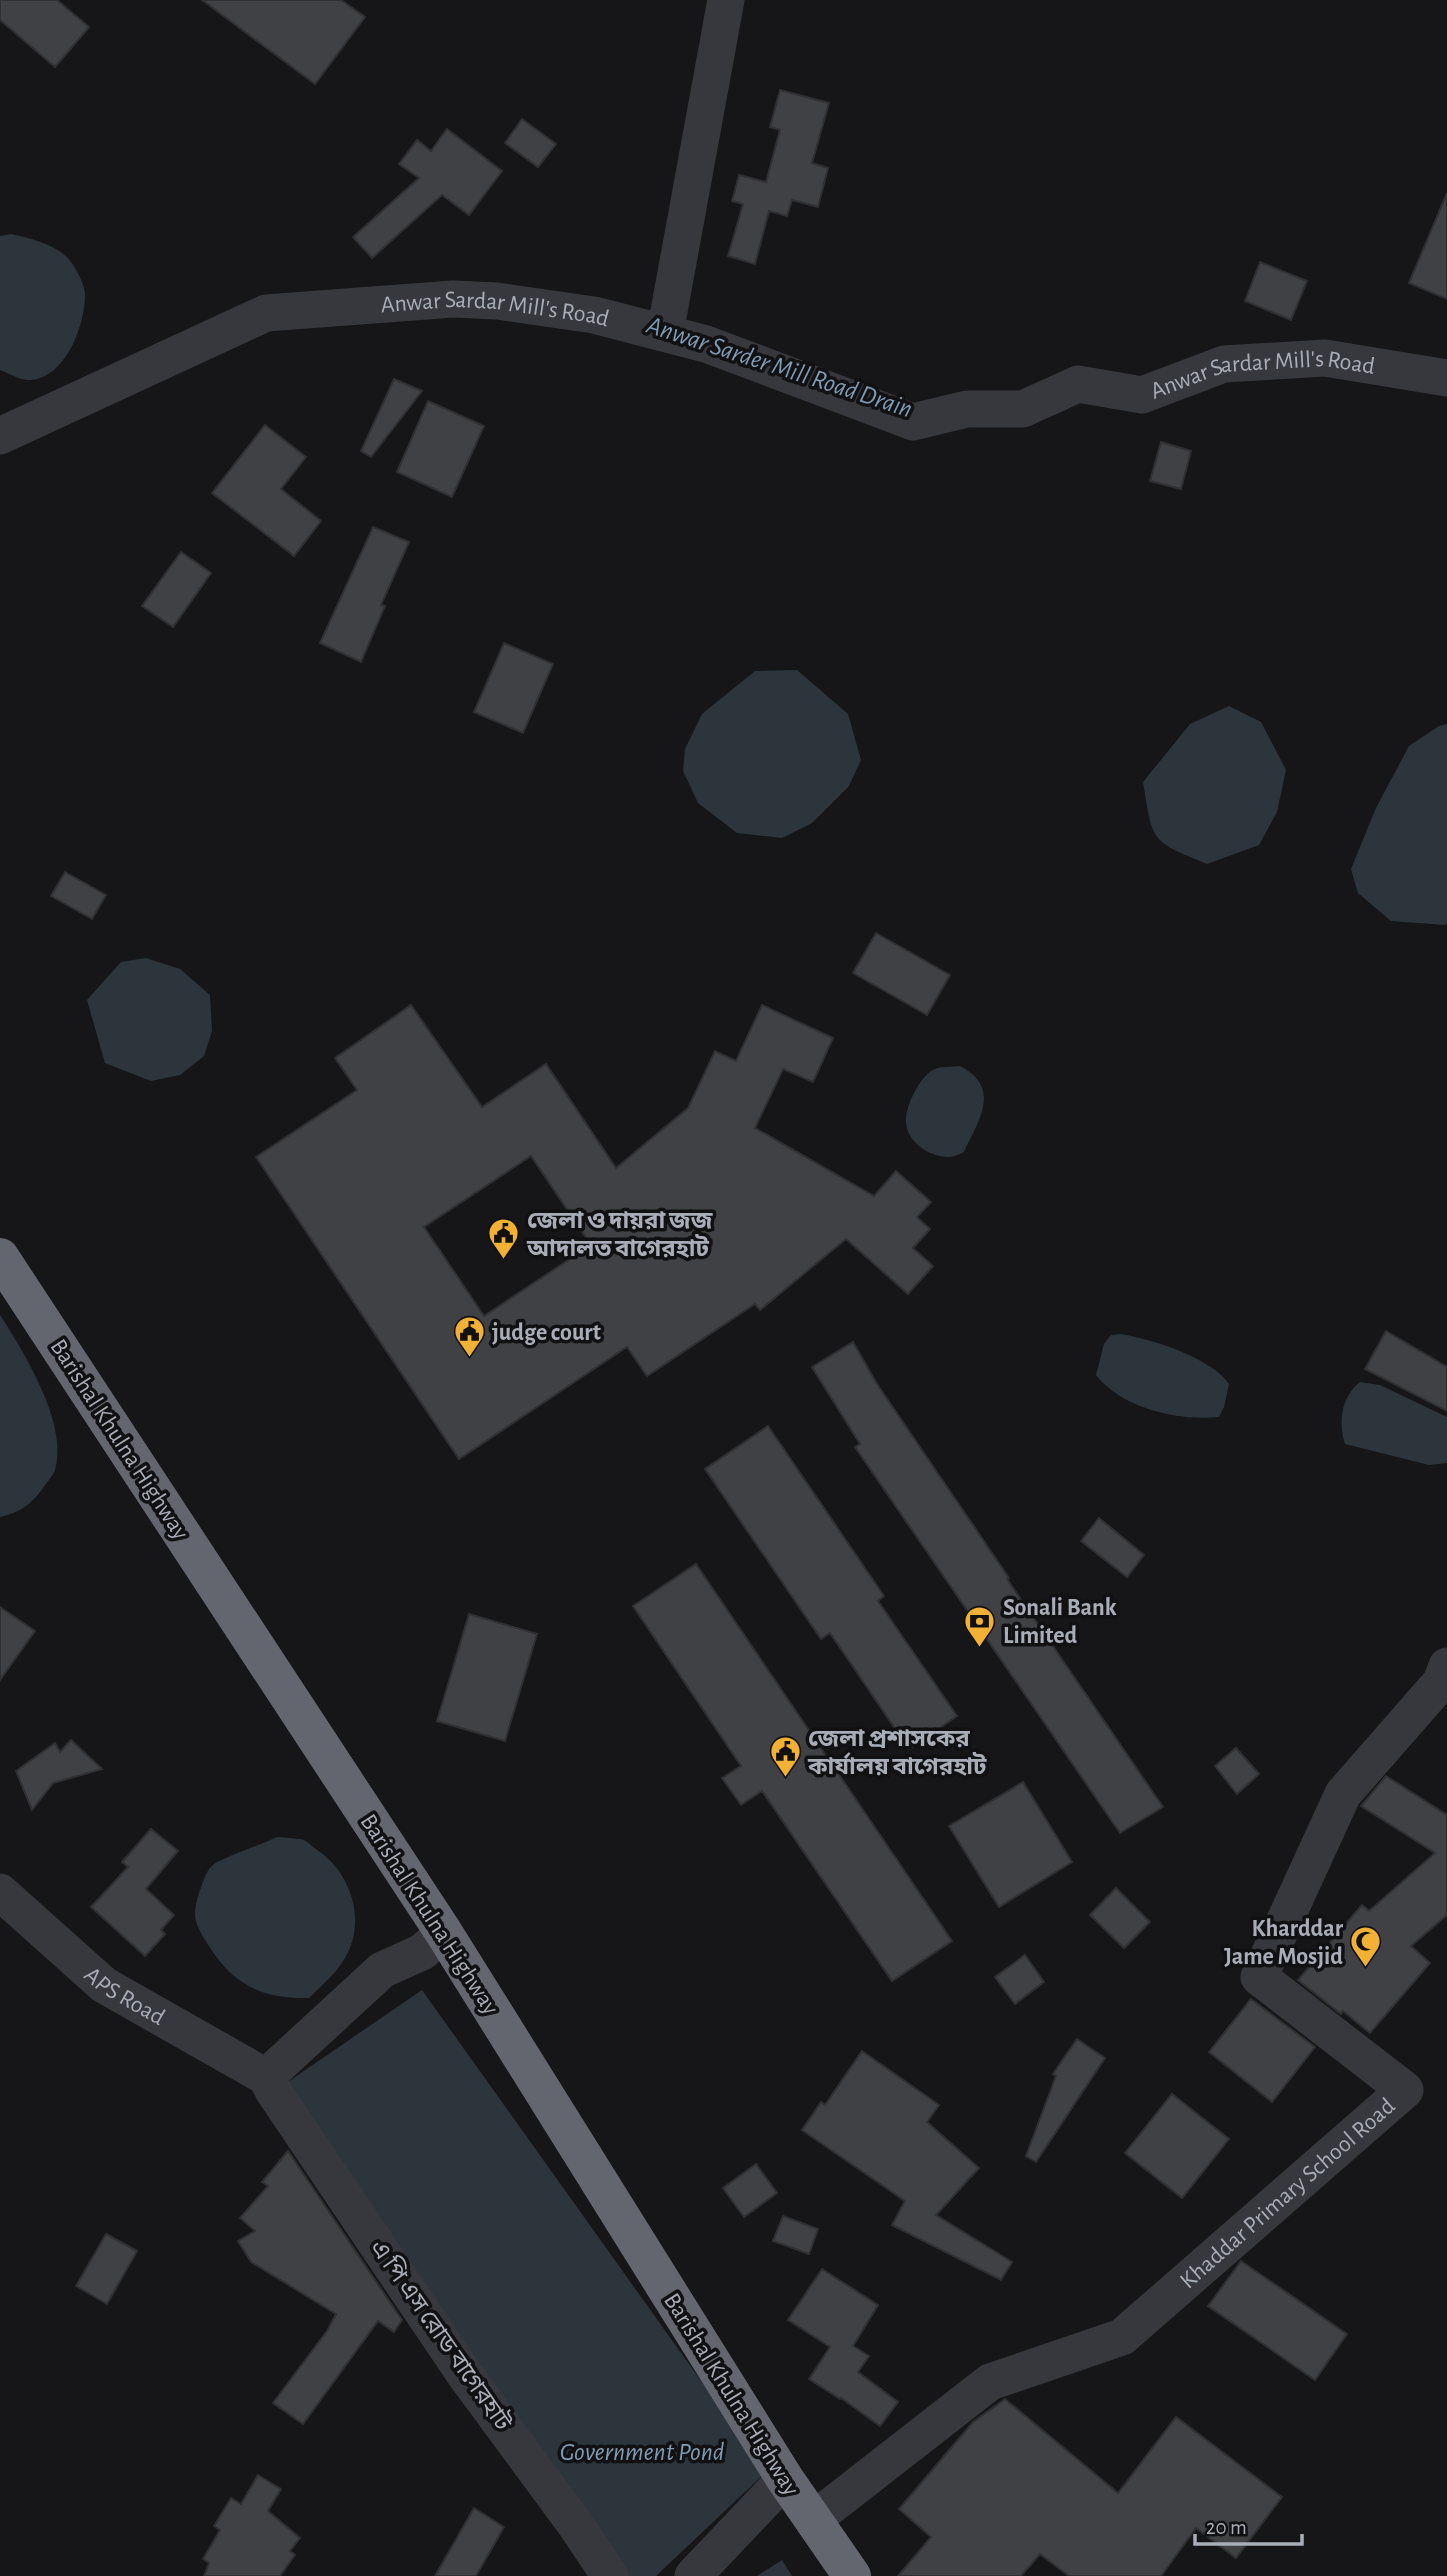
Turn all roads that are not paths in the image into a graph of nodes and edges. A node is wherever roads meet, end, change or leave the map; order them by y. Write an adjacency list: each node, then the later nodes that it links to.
1 (726, 0): 2 (street)
2 (665, 333): 3 (street, Anwar Sardar Mill's Road); 4 (street, Anwar Sardar Mill's Road)
3 (1447, 378)
4 (0, 436)
5 (0, 1256): 8 (highway, Barishal Khulna Highway)
6 (1447, 1666): 11 (street, Khaddar Primary School Road)
7 (0, 1892): 9 (street, APS Road)
8 (444, 1933): 9 (street); 10 (highway, Barishal Khulna Highway)
9 (270, 2085): 12 (street, এ পি এস রোড বাগেরহাট)
10 (785, 2479): 11 (highway, Barishal Khulna Highway); 13 (street)
11 (813, 2520): 14 (highway, Barishal Khulna Highway)
12 (610, 2576)
13 (692, 2576)
14 (852, 2576)

